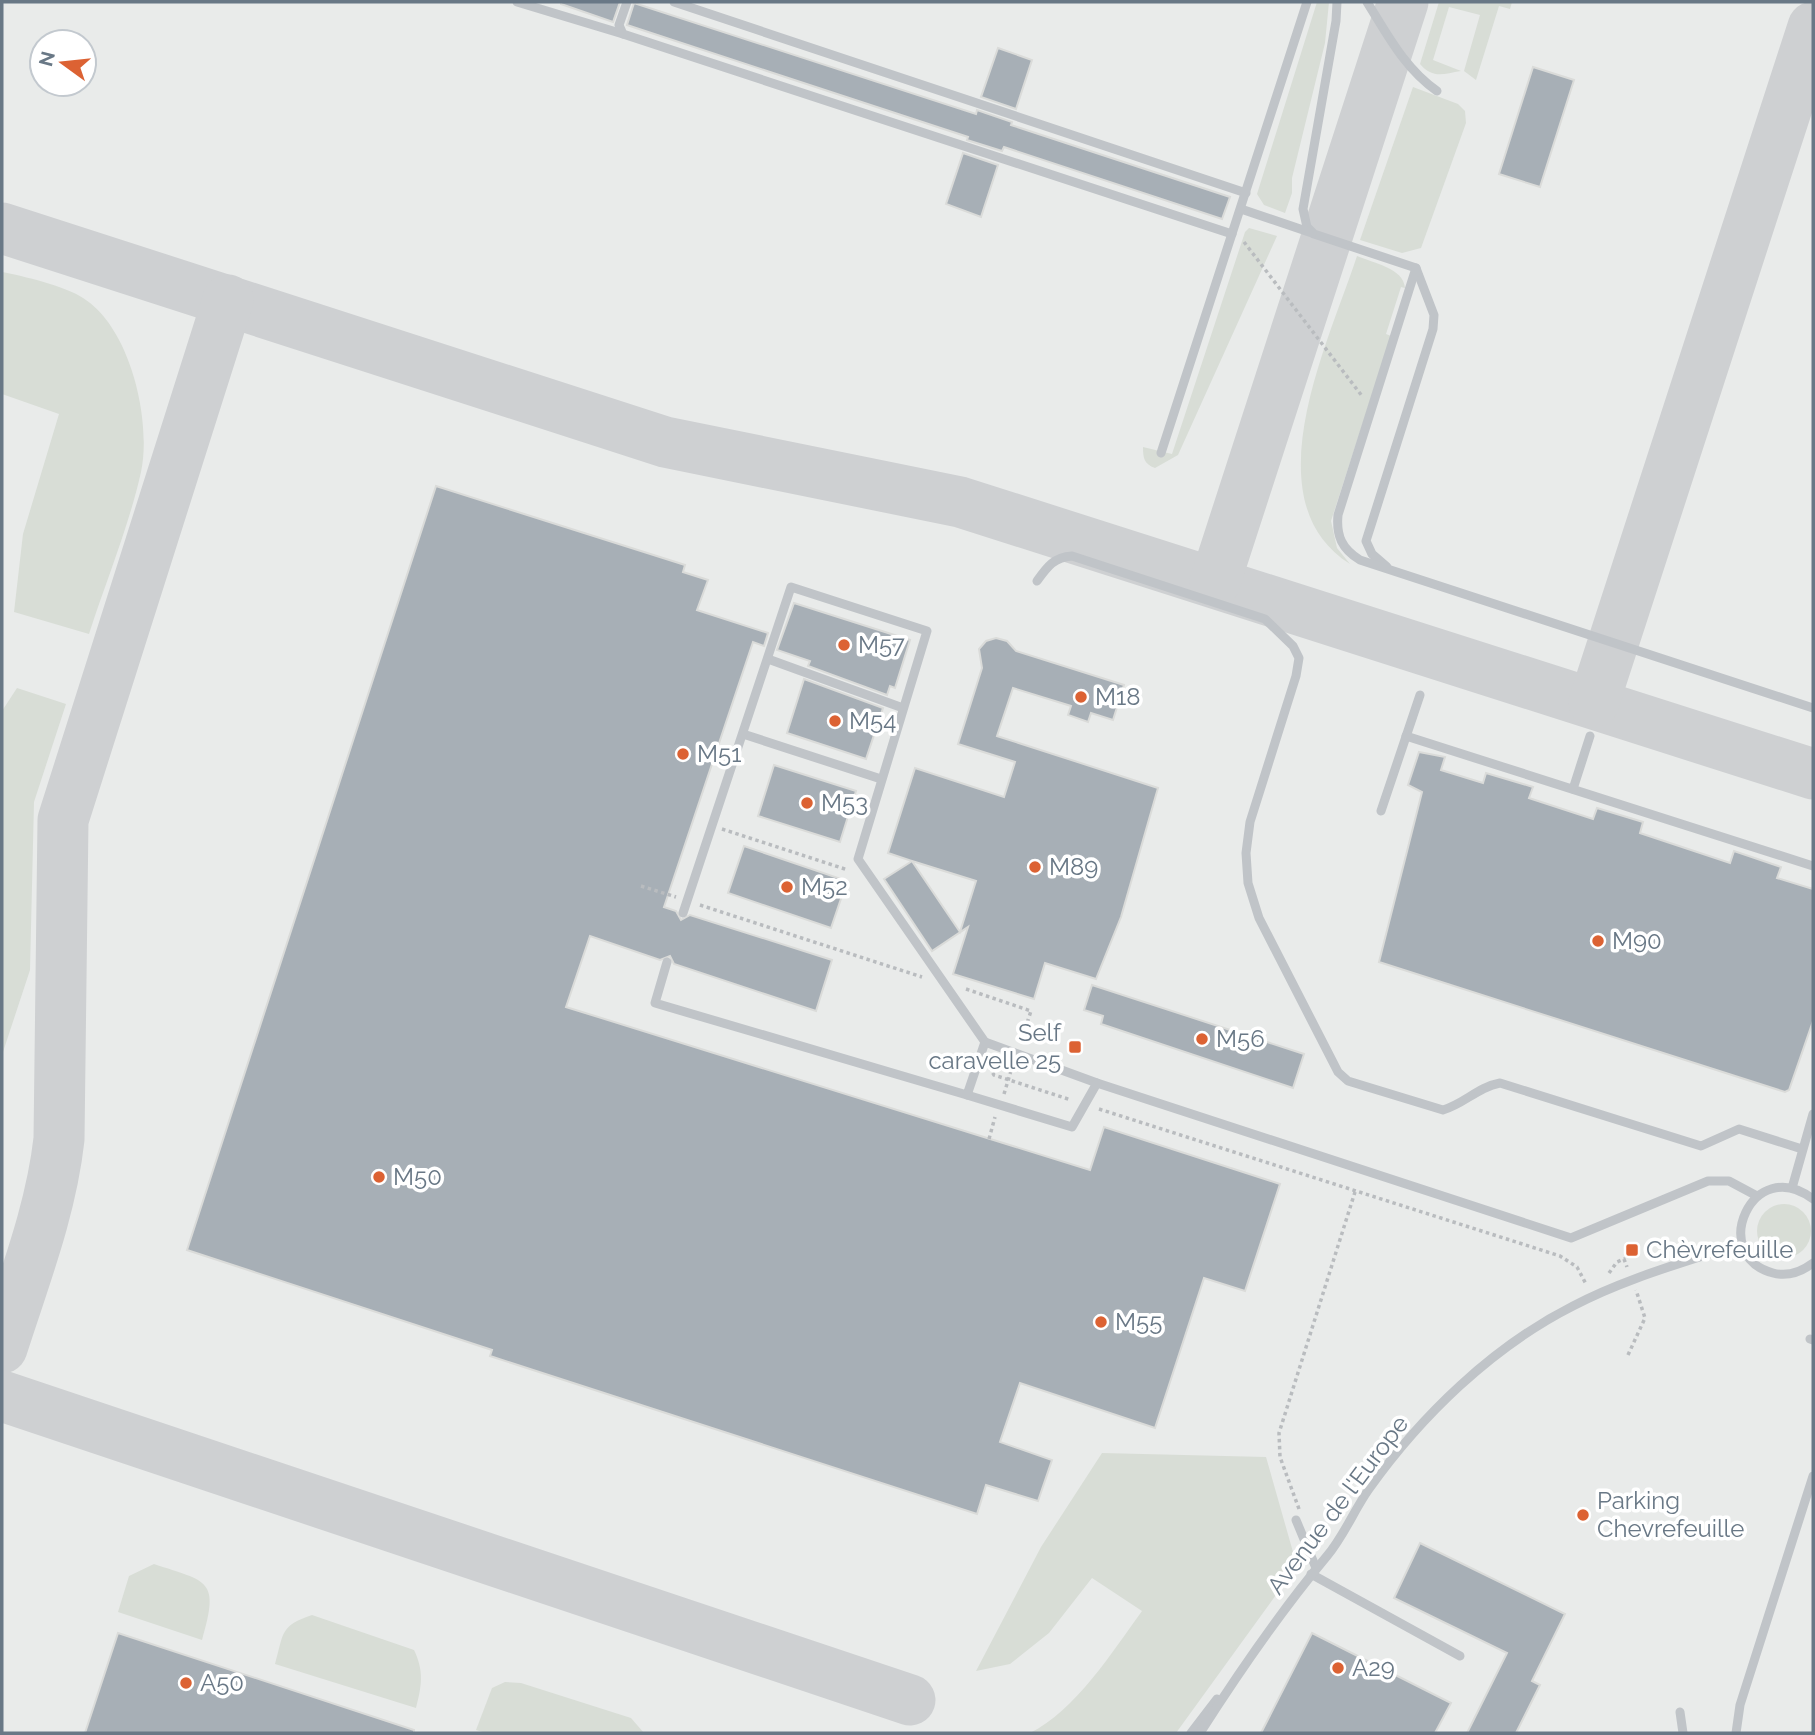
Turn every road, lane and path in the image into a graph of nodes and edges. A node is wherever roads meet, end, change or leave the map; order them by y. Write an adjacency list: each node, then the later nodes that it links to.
1 (517, 2): 7 (lane)
2 (627, 2): 7 (lane)
3 (674, 2): 9 (lane)
4 (1307, 2): 9 (lane)
5 (1336, 2): 12 (lane)
6 (1367, 2): 8 (lane)
7 (623, 34): 11 (lane)
8 (1437, 91)
9 (1245, 193): 10 (lane)
10 (1241, 209): 11 (lane); 12 (lane)
11 (1232, 234): 16 (lane)
12 (1314, 234): 14 (lane)
13 (1244, 242): 15 (path)
14 (1416, 268): 15 (lane); 17 (lane)
15 (1372, 408): 17 (lane)
16 (1161, 453)
17 (1390, 570): 22 (lane)
18 (1037, 581): 42 (lane)
19 (768, 659): 21 (lane); 21 (lane); 23 (lane)
20 (1420, 695): 24 (lane)
21 (903, 708): 26 (lane)
22 (1813, 708)
23 (743, 734): 26 (lane); 29 (lane)
24 (1406, 736): 27 (lane); 28 (lane)
25 (1590, 736): 27 (lane)
26 (881, 779): 35 (lane)
27 (1573, 789): 30 (lane)
28 (1381, 811)
29 (712, 826): 31 (path); 32 (lane)
30 (1813, 866)
31 (853, 872)
32 (683, 913)
33 (667, 962): 40 (lane)
34 (918, 967): 35 (path)
35 (943, 982): 36 (lane); 37 (path)
36 (985, 1042): 37 (lane); 40 (lane)
37 (1017, 1052): 38 (path); 39 (lane)
38 (1008, 1079)
39 (1097, 1083): 40 (lane); 45 (lane)
40 (967, 1095)
41 (1813, 1114): 42 (lane)
42 (1802, 1149): 43 (lane)
43 (1792, 1188): 45 (lane); 46 (lane)
44 (1356, 1192): 53 (path)
45 (1757, 1196): 47 (lane)
46 (1813, 1199)
47 (1742, 1243): 49 (lane); 50 (lane, Avenue de l'Europe)
48 (1624, 1259): 50 (path)
49 (1813, 1263)
50 (1632, 1280): 51 (path); 54 (lane, Avenue de l'Europe)
51 (1628, 1355)
52 (1813, 1476): 61 (lane)
53 (1298, 1517): 54 (lane)
54 (1313, 1571): 55 (lane); 56 (lane, Avenue de l'Europe)
55 (1460, 1656)
56 (1238, 1673): 58 (lane); 59 (lane)
57 (1680, 1712): 60 (lane)
58 (1191, 1733)
59 (1200, 1733)
60 (1683, 1733)
61 (1736, 1733)

